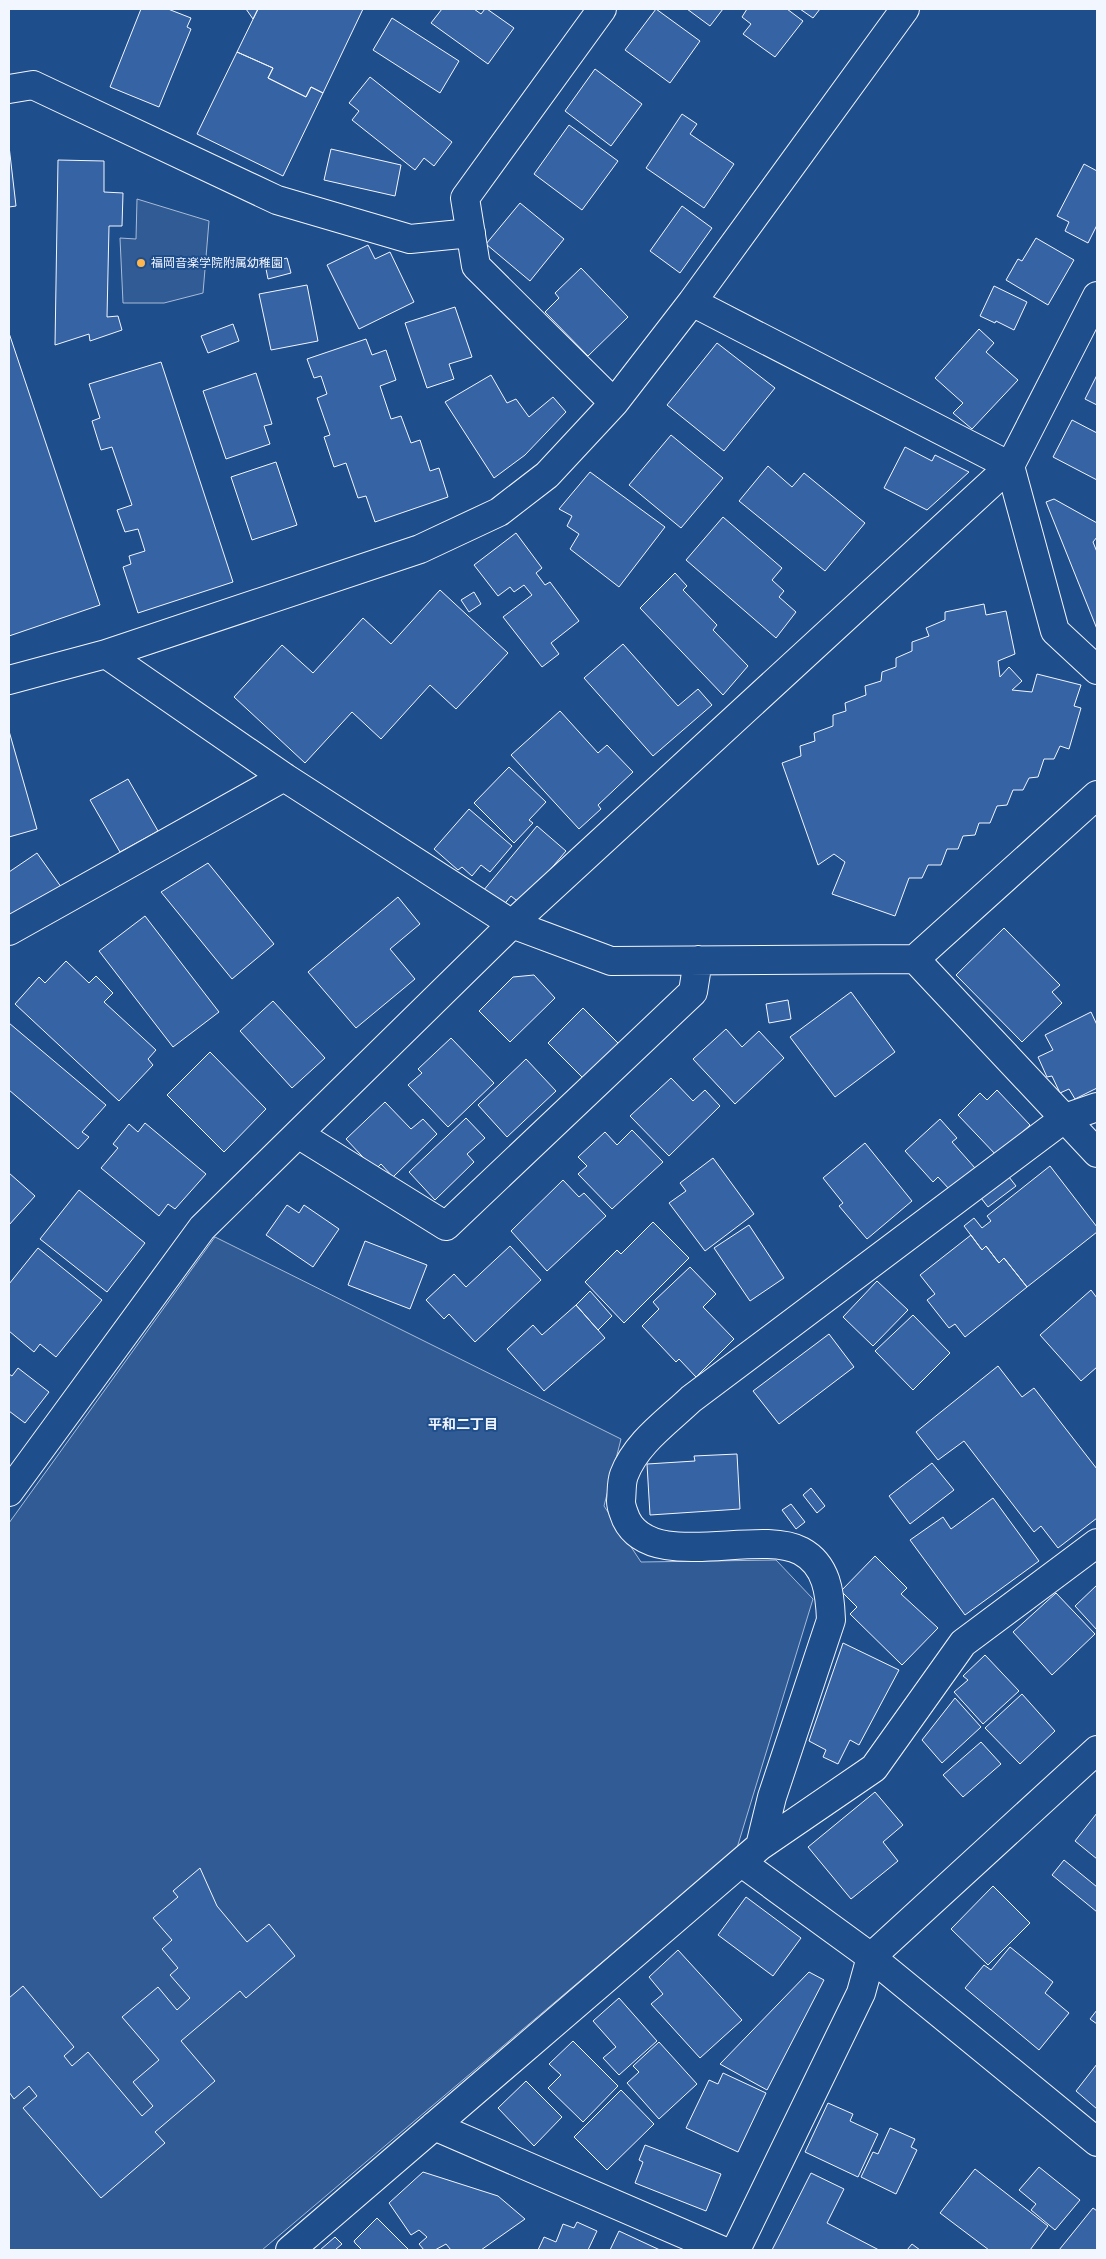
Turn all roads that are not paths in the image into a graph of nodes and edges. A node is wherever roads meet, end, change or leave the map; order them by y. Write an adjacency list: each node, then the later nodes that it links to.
1 (602, 9): 4 (street)
2 (905, 9): 6 (street)
3 (9, 89): 4 (street)
4 (471, 233): 7 (street)
5 (1097, 296): 8 (street)
6 (692, 302): 7 (street); 8 (street)
7 (614, 403): 9 (street)
8 (1010, 466): 10 (street); 14 (street)
9 (106, 654): 11 (street); 12 (street)
10 (1097, 670)
11 (9, 680)
12 (284, 777): 14 (street); 15 (street)
13 (1097, 795): 16 (street)
14 (512, 924): 17 (street); 20 (street)
15 (9, 931)
16 (915, 959): 17 (street); 19 (street)
17 (698, 960): 20 (street)
18 (1097, 1107): 19 (street)
19 (1064, 1118): 21 (street); 25 (street)
20 (298, 1134): 22 (street)
21 (1097, 1153)
22 (9, 1492)
23 (1097, 1542): 25 (street)
24 (1097, 1750): 26 (street)
25 (751, 1855): 26 (street); 27 (street)
26 (871, 1957): 28 (street); 31 (street)
27 (434, 2126): 29 (street); 30 (street)
28 (1097, 2142)
29 (290, 2250)
30 (721, 2250)
31 (736, 2250)

